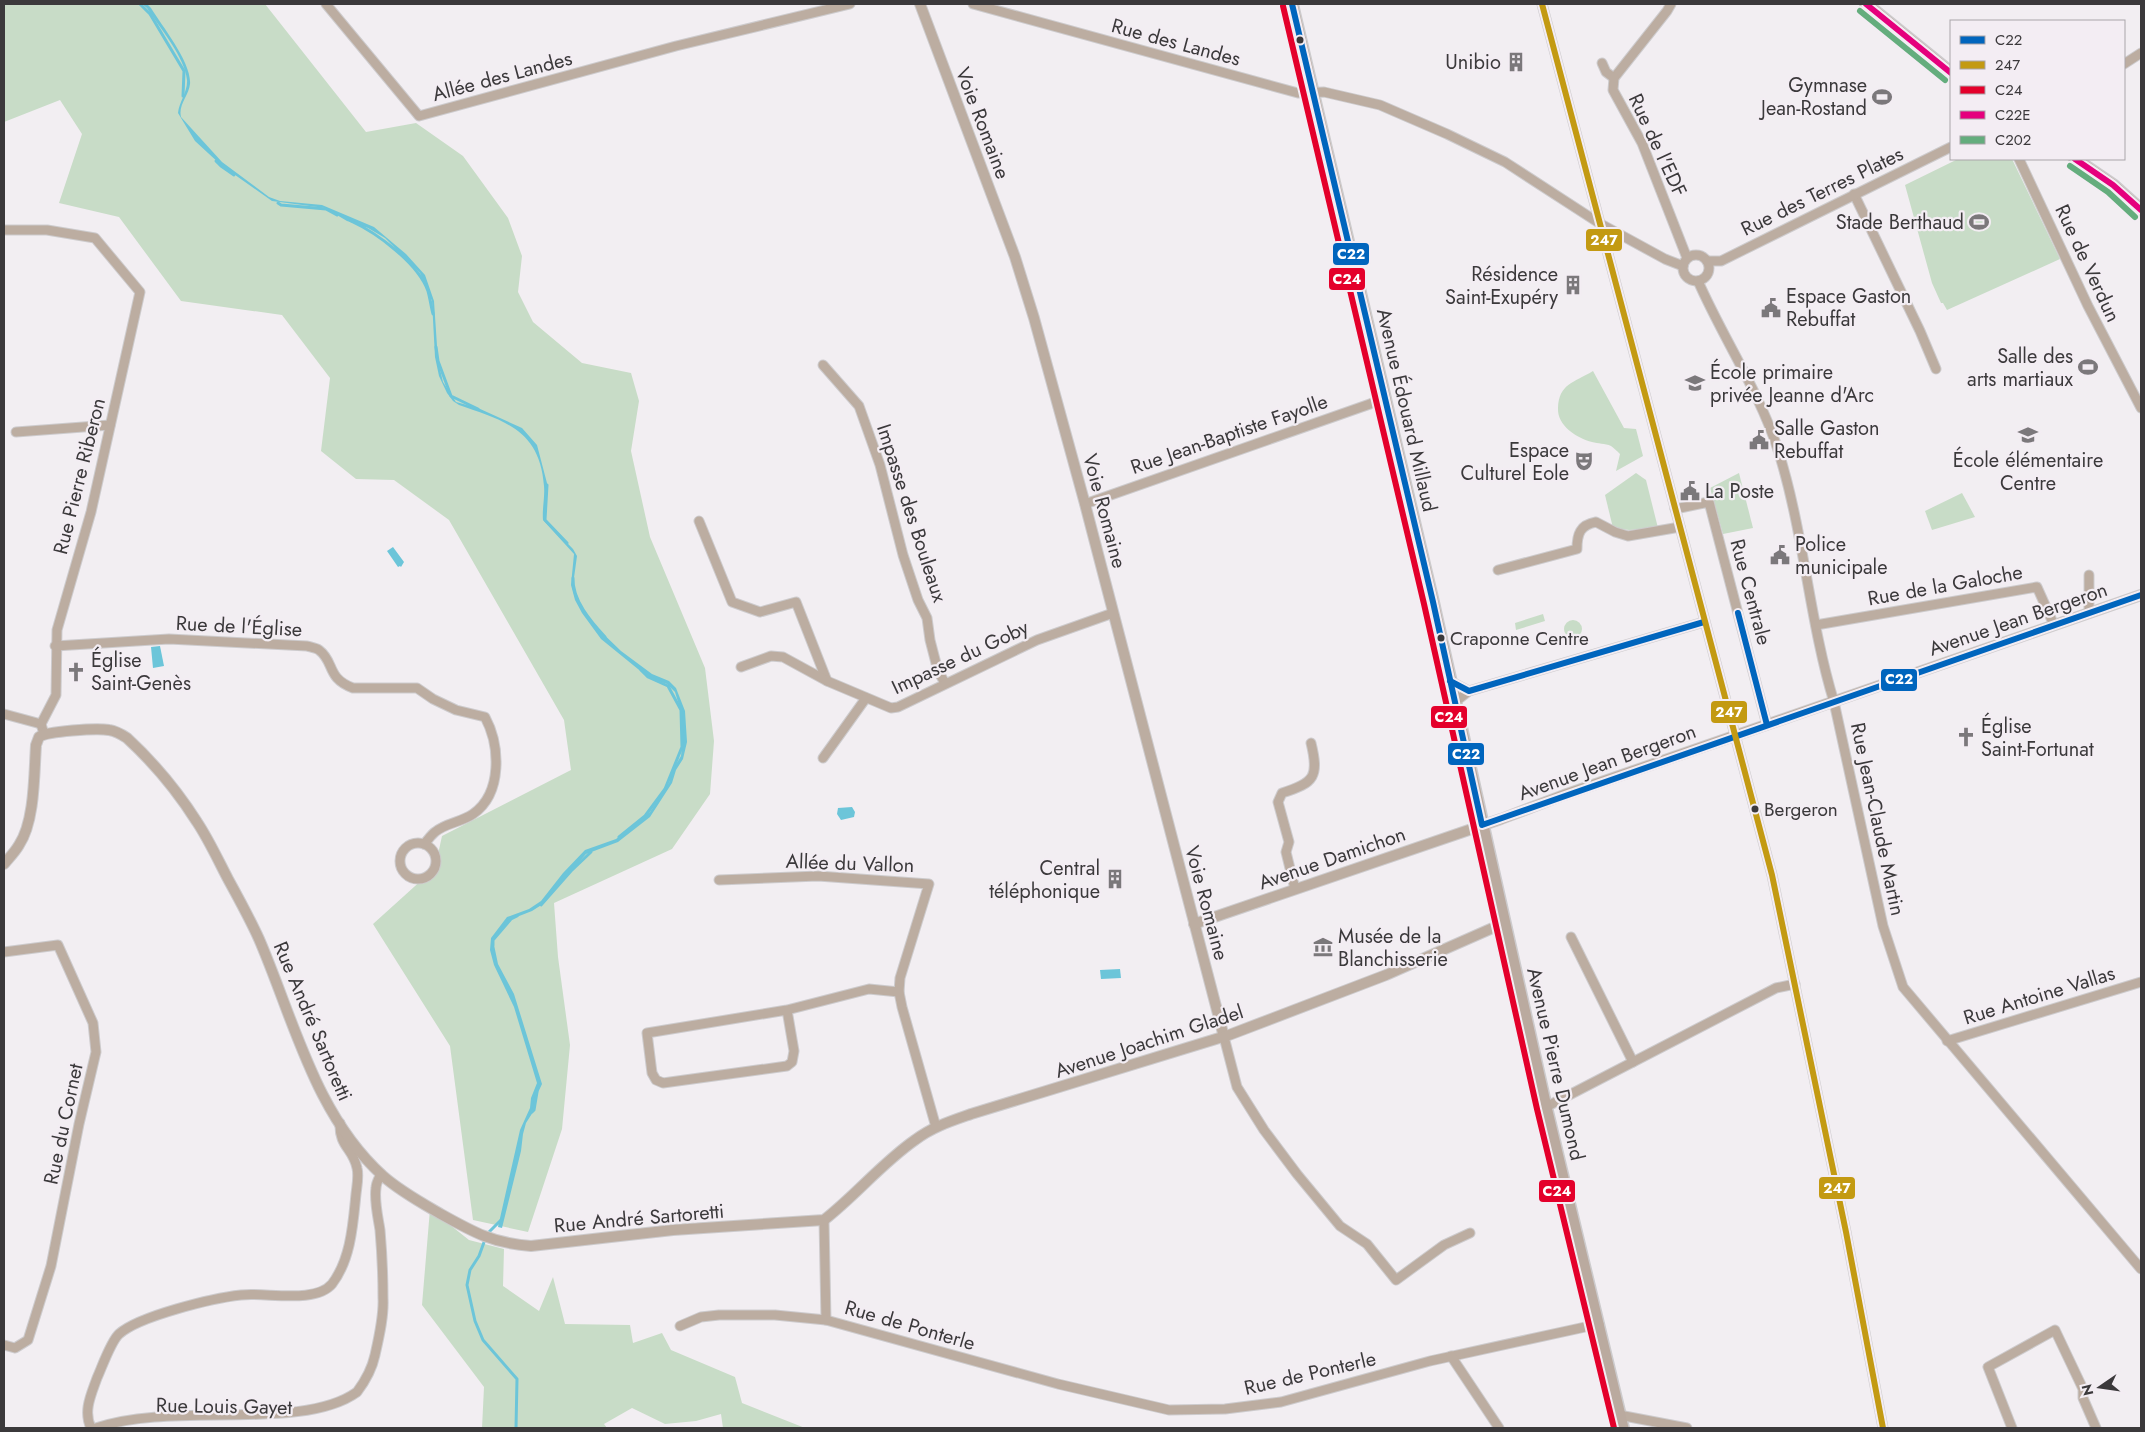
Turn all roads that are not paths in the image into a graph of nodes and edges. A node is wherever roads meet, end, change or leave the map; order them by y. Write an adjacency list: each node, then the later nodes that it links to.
1 (326, 4): 2 (street, Allée des Landes)
2 (850, 4)
3 (920, 4): 31 (street, Voie Romaine)
4 (973, 4): 14 (street, Rue des Landes)
5 (1292, 4): 14 (main road, Avenue Édouard Millaud)
6 (1542, 4): 20 (street)
7 (1671, 4): 13 (street, Rue de l'EDF)
8 (1866, 4): 12 (main road)
9 (2141, 53): 11 (street)
10 (1602, 63): 13 (street)
11 (2125, 63)
12 (1950, 72)
13 (1614, 78): 23 (street, Rue de l'EDF)
14 (1312, 94): 20 (street); 27 (main road, Avenue Édouard Millaud)
15 (1950, 147): 18 (street, Rue des Terres Plates)
16 (2019, 160): 28 (street, Rue de Verdun)
17 (2076, 160): 19 (main road)
18 (1854, 194): 22 (street, Rue des Terres Plates); 26 (street)
19 (2141, 210)
20 (1599, 223): 23 (street); 32 (street)
21 (4, 230): 29 (street, Rue Pierre Riberon)
22 (1707, 261): 23 (street); 24 (street)
23 (1685, 262): 24 (street)
24 (1698, 281): 41 (street, Rue Jean-Claude Martin)
25 (823, 365): 47 (street, Impasse des Bouleaux)
26 (1936, 369)
27 (1385, 396): 31 (street, Rue Jean-Baptiste Fayolle); 45 (main road, Avenue Édouard Millaud)
28 (2141, 408)
29 (110, 425): 30 (street); 43 (street, Rue Pierre Riberon)
30 (16, 432)
31 (1085, 504): 38 (street, Voie Romaine)
32 (1675, 509): 34 (street); 53 (street, Rue Centrale)
33 (699, 521): 46 (street)
34 (1680, 527): 35 (street); 40 (street)
35 (1498, 570)
36 (2089, 575): 39 (street)
37 (2141, 594): 39 (street, Avenue Jean Bergeron)
38 (1113, 613): 47 (street, Impasse du Goby); 64 (street, Voie Romaine)
39 (2089, 613): 42 (street, Avenue Jean Bergeron)
40 (1704, 622): 48 (street); 55 (street)
41 (1816, 625): 42 (street, Rue de la Galoche); 51 (street, Rue Jean-Claude Martin)
42 (2054, 625): 51 (street, Avenue Jean Bergeron)
43 (55, 646): 54 (street, Rue Pierre Riberon); 59 (street, Rue de l'Église)
44 (741, 666): 46 (street, Impasse du Goby)
45 (1450, 681): 48 (street); 50 (main road, Avenue Édouard Millaud)
46 (827, 682): 49 (street, Impasse du Goby)
47 (944, 683): 49 (street, Impasse du Goby)
48 (1469, 691): 50 (street)
49 (866, 698): 57 (street)
50 (1455, 702): 58 (main road, Avenue Édouard Millaud)
51 (1834, 702): 53 (street, Avenue Jean Bergeron); 72 (street, Rue Jean-Claude Martin)
52 (4, 714): 54 (street)
53 (1767, 725): 55 (street, Avenue Jean Bergeron)
54 (42, 729): 60 (street); 75 (street, Rue André Sartoretti)
55 (1735, 736): 58 (street, Avenue Jean Bergeron); 68 (street)
56 (1311, 743): 62 (street)
57 (823, 758)
58 (1482, 825): 62 (street, Avenue Damichon); 63 (main road, Avenue Pierre Dumond)
59 (424, 844): 59 (street)
60 (4, 864)
61 (719, 880): 69 (street, Allée du Vallon)
62 (1295, 889): 64 (street, Avenue Damichon)
63 (1504, 923): 71 (street, Avenue Joachim Gladel); 74 (main road, Avenue Pierre Dumond)
64 (1194, 924): 71 (street, Voie Romaine)
65 (1570, 937): 73 (street)
66 (4, 952): 84 (street, Rue du Cornet)
67 (2141, 982): 72 (street, Rue Antoine Vallas)
68 (1795, 984): 73 (street); 94 (street)
69 (899, 992): 70 (street); 76 (street, Allée du Vallon)
70 (787, 1010): 70 (street)
71 (1224, 1037): 76 (street, Avenue Joachim Gladel); 79 (street)
72 (1947, 1041): 80 (street, Rue Jean-Claude Martin)
73 (1633, 1062): 74 (street)
74 (1546, 1107): 82 (main road, Avenue Pierre Dumond)
75 (340, 1123): 77 (street, Rue André Sartoretti); 89 (street)
76 (936, 1127): 78 (street, Avenue Joachim Gladel)
77 (381, 1174): 78 (street, Rue André Sartoretti); 86 (street)
78 (824, 1220): 81 (street, Rue de Ponterle)
79 (1470, 1233)
80 (2141, 1269)
81 (826, 1320): 83 (street, Rue de Ponterle); 85 (street, Rue de Ponterle)
82 (1599, 1324): 85 (street, Rue de Ponterle); 87 (main road, Avenue Pierre Dumond)
83 (680, 1326)
84 (4, 1345)
85 (1451, 1356): 91 (street)
86 (334, 1413)
87 (1619, 1415): 92 (main road, Avenue Pierre Dumond); 93 (street)
88 (215, 1425): 90 (street, Rue Louis Gayet)
89 (91, 1428)
90 (96, 1428)
91 (1499, 1428)
92 (1623, 1428)
93 (1687, 1428)
94 (1883, 1428)
95 (2012, 1428): 96 (street)
96 (2096, 1428)

